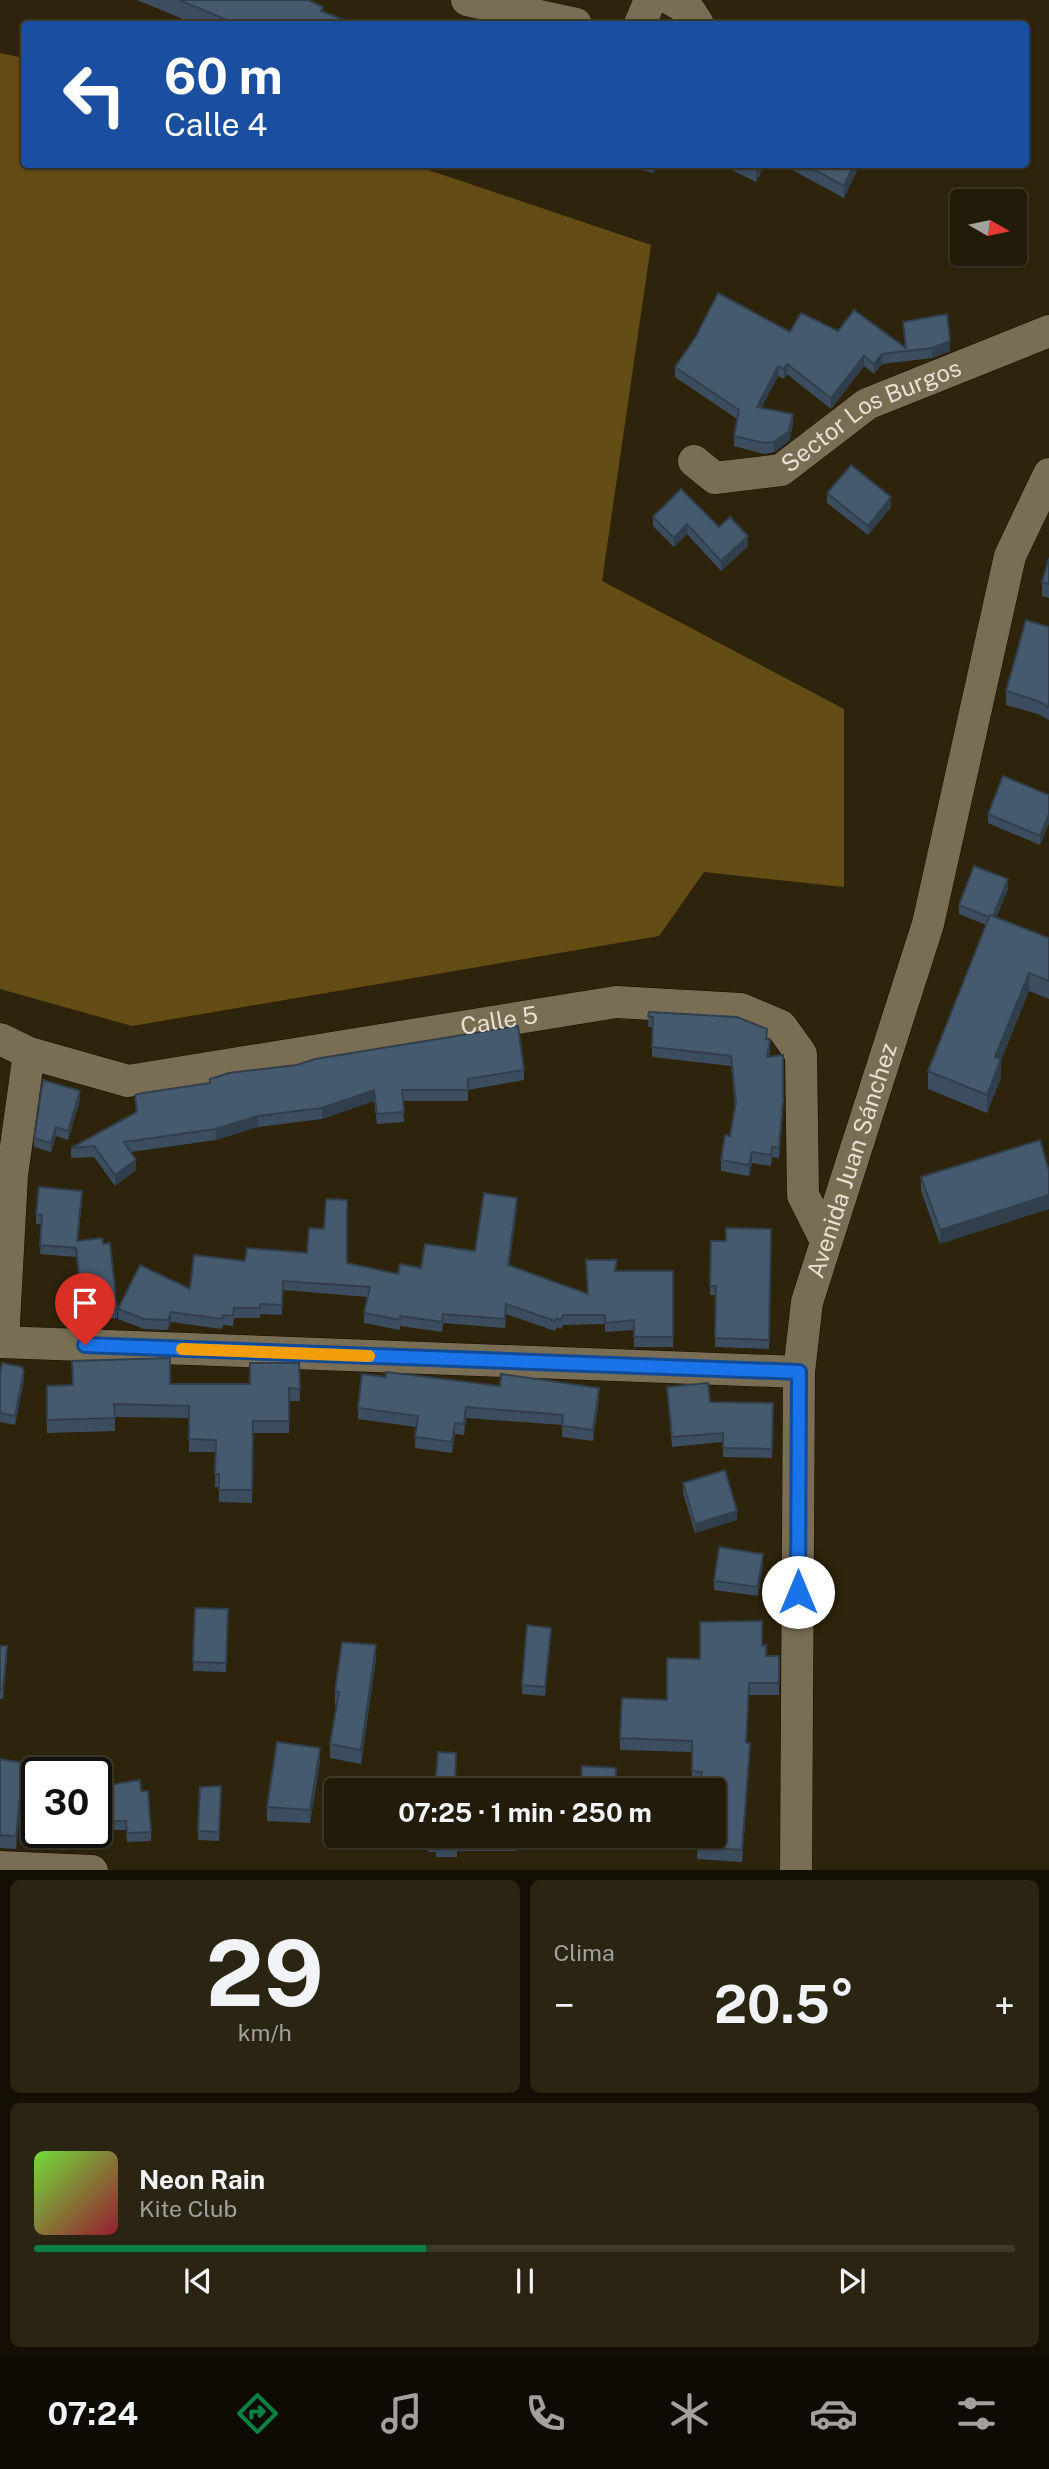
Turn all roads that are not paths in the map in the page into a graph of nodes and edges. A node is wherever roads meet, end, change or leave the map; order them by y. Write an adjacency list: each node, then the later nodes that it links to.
1 (467, 0): 4 (street)
2 (650, 0): 5 (street)
3 (672, 0): 6 (street)
4 (562, 21)
5 (641, 21)
6 (696, 21)
7 (1049, 331): 8 (street, Sector Los Burgos)
8 (694, 461)
9 (1049, 474): 12 (street, Avenida Juan Sánchez)
10 (0, 1039): 11 (street, Calle 5)
11 (29, 1053): 12 (street, Calle 5); 13 (street)
12 (825, 1239): 14 (street, Avenida Juan Sánchez)
13 (1, 1342): 14 (street)
14 (799, 1372): 17 (street, Avenida Juan Sánchez)
15 (0, 1867): 16 (street)
16 (69, 1870)
17 (796, 1870)

